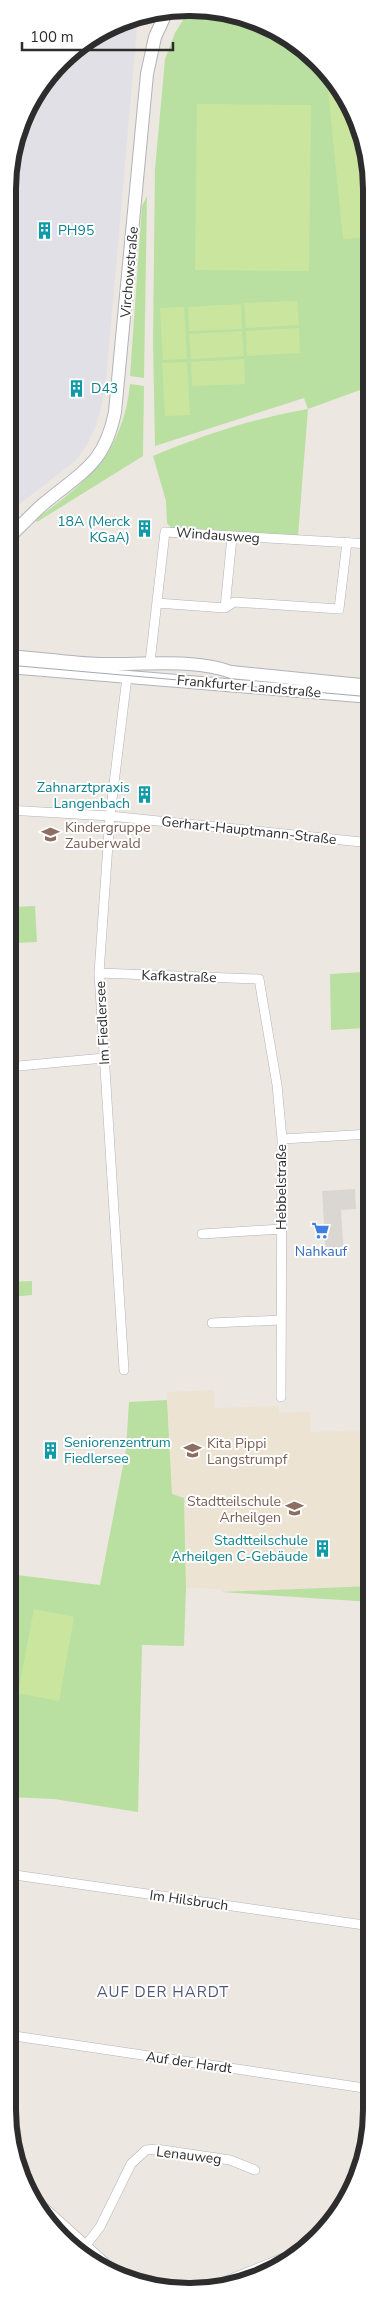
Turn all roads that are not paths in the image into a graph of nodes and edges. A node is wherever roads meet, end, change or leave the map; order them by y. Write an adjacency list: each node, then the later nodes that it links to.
1 (163, 19): 2 (street, Virchowstraße)
2 (42, 506): 3 (street, Virchowstraße); 4 (street, Virchowstraße)
3 (17, 521)
4 (17, 530)
5 (232, 537): 6 (street, Windausweg); 8 (street, Windausweg); 9 (street)
6 (347, 542): 7 (street, Windausweg); 9 (street)
7 (362, 543)
8 (157, 603): 9 (street); 11 (street, Windausweg)
9 (225, 608)
10 (17, 657): 12 (street, Frankfurter Landstraße)
11 (150, 662): 12 (street, Frankfurter Landstraße); 15 (street, Frankfurter Landstraße)
12 (128, 663): 14 (street)
13 (17, 668): 14 (street, Frankfurter Landstraße)
14 (127, 677): 16 (street, Frankfurter Landstraße); 18 (street, Im Fiedlersee)
15 (362, 685)
16 (362, 696)
17 (17, 811): 18 (street, Gerhart-Hauptmann-Straße)
18 (110, 816): 19 (street, Gerhart-Hauptmann-Straße); 20 (street, Im Fiedlersee)
19 (362, 842)
20 (99, 973): 21 (street, Kafkastraße); 22 (street, Im Fiedlersee)
21 (259, 979): 25 (street, Hebbelstraße)
22 (104, 1058): 23 (street); 30 (street, Im Fiedlersee)
23 (17, 1066)
24 (362, 1135): 25 (street)
25 (282, 1139): 26 (street, Hebbelstraße)
26 (281, 1229): 27 (street); 28 (street, Hebbelstraße)
27 (202, 1234)
28 (281, 1320): 29 (street); 31 (street, Hebbelstraße)
29 (212, 1323)
30 (124, 1370)
31 (281, 1397)
32 (16, 1875): 33 (street, Im Hilsbruch)
33 (362, 1925)
34 (16, 2036): 35 (street, Auf der Hardt)
35 (362, 2088)
36 (255, 2170): 38 (street, Lenauweg)
37 (50, 2213): 38 (street)
38 (86, 2245): 39 (street)
39 (100, 2258)
40 (271, 2263): 41 (street)
41 (238, 2276)

